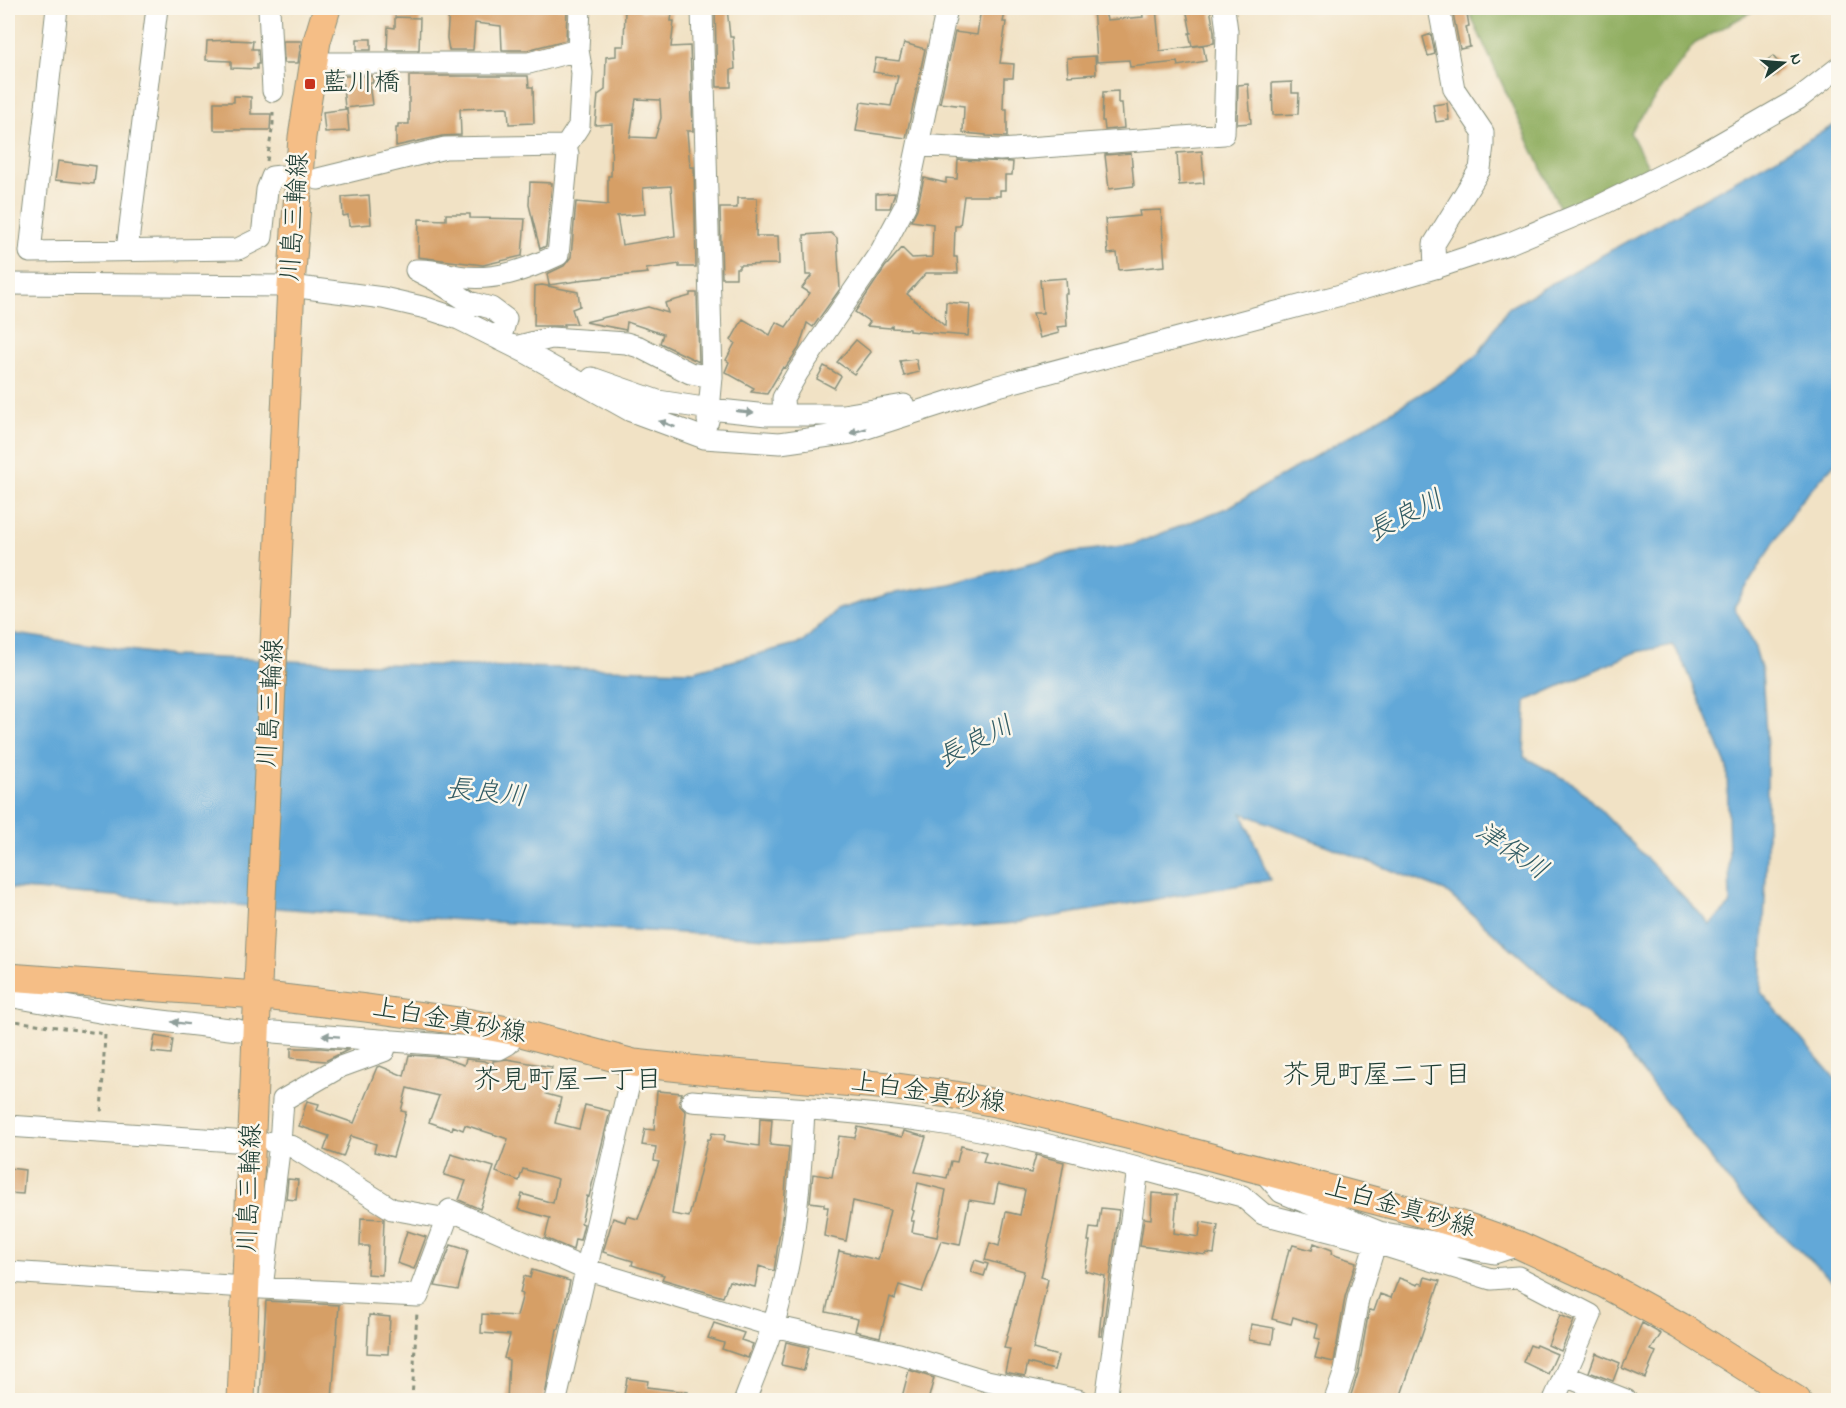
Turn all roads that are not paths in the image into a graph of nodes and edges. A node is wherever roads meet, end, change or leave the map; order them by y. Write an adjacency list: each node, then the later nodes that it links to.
1 (57, 8): 18 (street)
2 (157, 8): 18 (street)
3 (269, 8): 13 (street)
4 (327, 8): 11 (main road, 川島三輪線)
5 (580, 8): 10 (street)
6 (702, 8): 23 (street)
7 (945, 8): 14 (street)
8 (1224, 8): 14 (street)
9 (1440, 8): 19 (street)
10 (578, 50): 11 (street); 15 (street)
11 (314, 63): 21 (main road, 川島三輪線)
12 (1839, 68): 19 (street)
13 (273, 91)
14 (918, 145): 26 (street)
15 (566, 146): 17 (street); 22 (street)
16 (276, 176): 18 (street)
17 (318, 179)
18 (127, 250)
19 (1435, 268): 24 (street)
20 (8, 284): 21 (street)
21 (291, 285): 22 (street); 29 (main road, 川島三輪線)
22 (514, 347): 23 (street); 25 (street); 27 (street, one-way to 22)
23 (712, 377): 25 (street)
24 (994, 387): 26 (street); 27 (street, one-way to 27)
25 (710, 409): 26 (street, one-way to 26); 27 (street)
26 (784, 414)
27 (704, 438)
28 (8, 977): 29 (main road, 上白金真砂線)
29 (257, 995): 33 (main road, 上白金真砂線); 48 (main road, 川島三輪線)
30 (8, 996): 31 (street, one-way to 30)
31 (238, 1030)
32 (274, 1032): 34 (street, one-way to 32)
33 (517, 1032): 34 (street); 35 (main road, 上白金真砂線)
34 (388, 1040): 40 (street)
35 (634, 1063): 42 (main road, 上白金真砂線); 46 (street)
36 (692, 1101): 37 (street)
37 (804, 1109): 41 (street); 49 (street)
38 (8, 1126): 39 (street)
39 (234, 1141)
40 (276, 1142): 43 (street); 48 (street)
41 (1138, 1169): 44 (street); 55 (street)
42 (1262, 1170): 44 (street); 45 (main road, 上白金真砂線)
43 (447, 1219): 46 (street); 48 (street)
44 (1377, 1238): 45 (street); 50 (street); 56 (street)
45 (1518, 1245): 59 (main road, 上白金真砂線)
46 (585, 1269): 49 (street); 52 (street)
47 (8, 1272): 48 (street)
48 (255, 1288): 51 (main road, 川島三輪線)
49 (773, 1326): 53 (street); 54 (street)
50 (1565, 1376): 57 (street); 58 (street)
51 (241, 1401)
52 (556, 1401)
53 (745, 1401)
54 (1078, 1401)
55 (1106, 1401)
56 (1335, 1401)
57 (1554, 1401)
58 (1626, 1401)
59 (1797, 1401)

